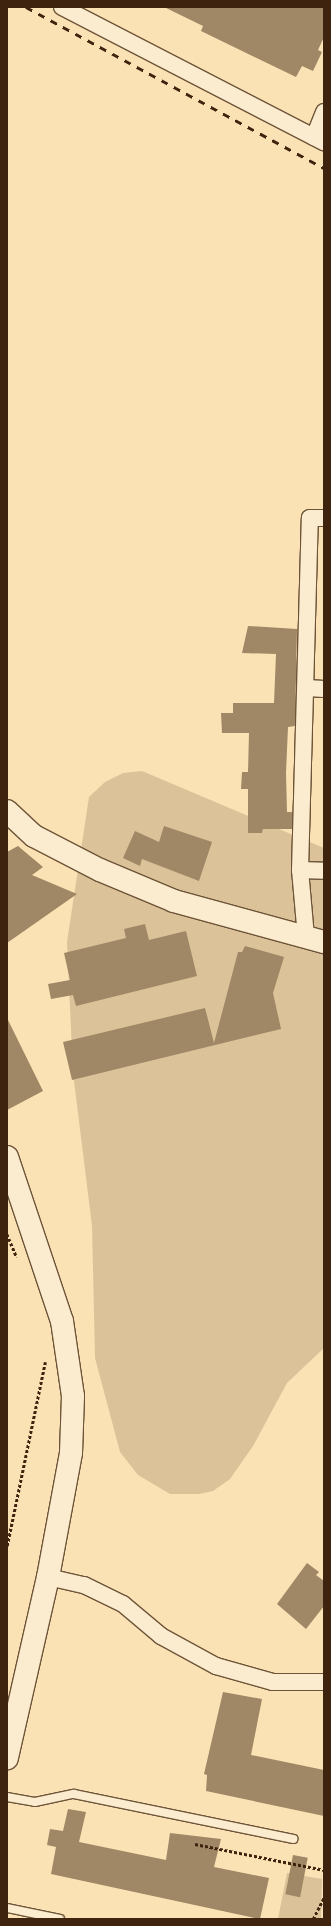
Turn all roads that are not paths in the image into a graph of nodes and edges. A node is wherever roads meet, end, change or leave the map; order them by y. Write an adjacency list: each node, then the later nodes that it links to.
1 (62, 7): 3 (street)
2 (324, 112): 3 (street)
3 (319, 140)
4 (324, 518): 5 (street)
5 (307, 688): 6 (street); 8 (street)
6 (324, 689)
7 (7, 811): 10 (street)
8 (300, 870): 9 (street); 10 (street)
9 (324, 871)
10 (315, 939)
11 (7, 1157): 12 (street)
12 (48, 1577): 13 (street); 14 (street)
13 (324, 1682)
14 (7, 1758)
15 (7, 1796): 16 (lane)
16 (293, 1839)
17 (7, 1908): 18 (lane)
18 (60, 1919)

